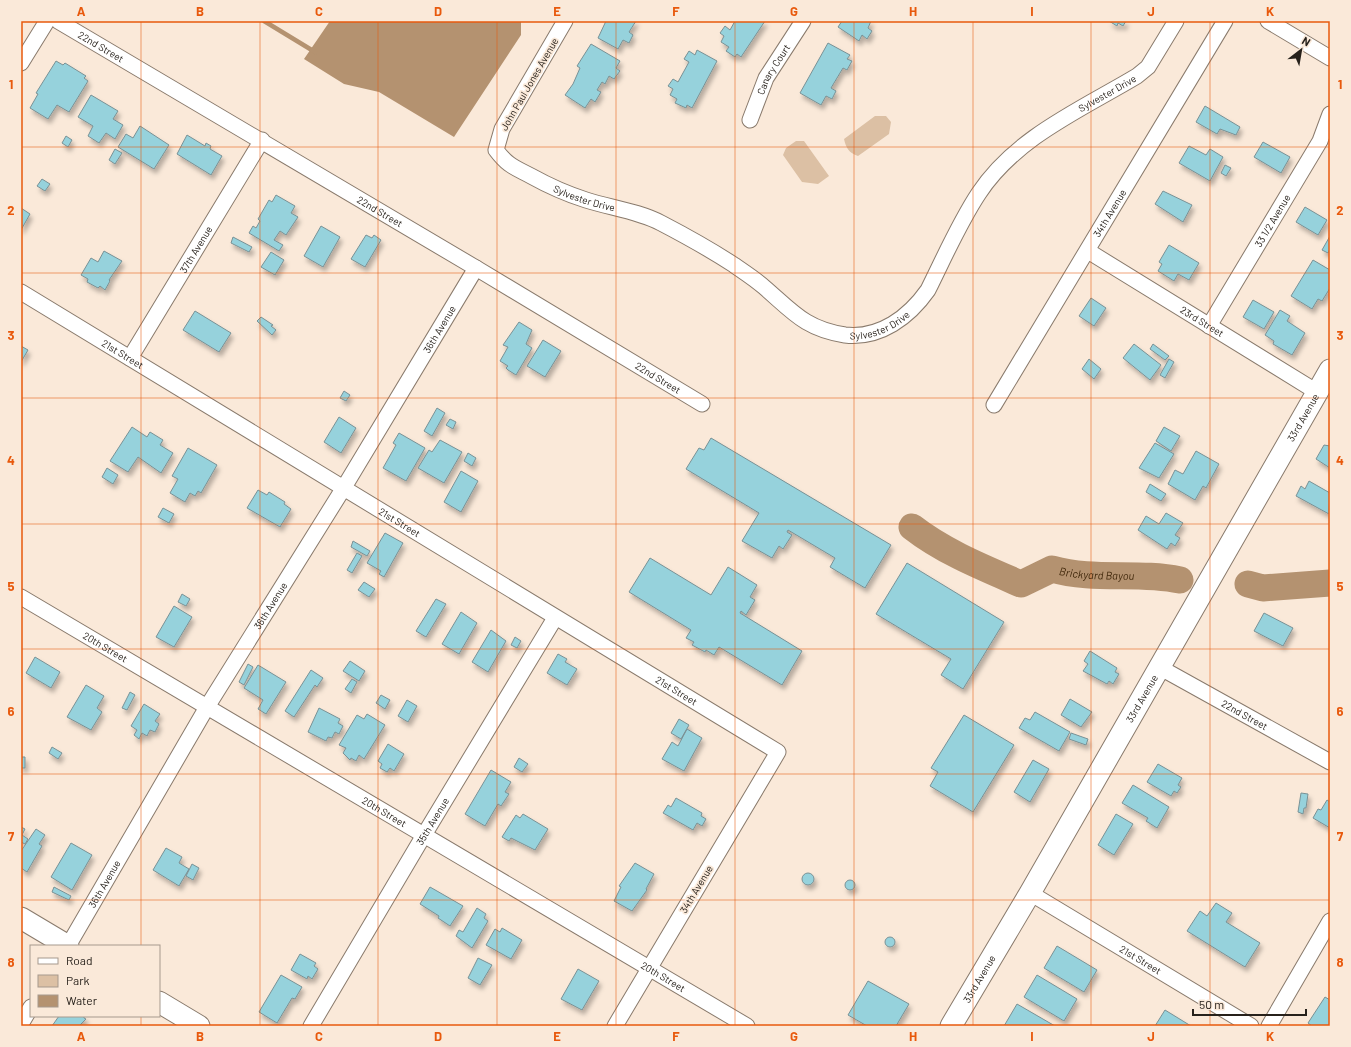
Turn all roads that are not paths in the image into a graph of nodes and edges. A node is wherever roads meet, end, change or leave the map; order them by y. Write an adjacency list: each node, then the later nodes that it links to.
1 (47, 21): 9 (street)
2 (58, 21): 12 (street, 22nd Street)
3 (565, 21): 13 (street, John Paul Jones Avenue)
4 (803, 21): 11 (street, Canary Court)
5 (1176, 21): 13 (street, Sylvester Drive)
6 (1225, 21): 14 (street, 34th Avenue)
7 (1268, 21): 8 (street)
8 (1330, 58)
9 (21, 63)
10 (1330, 114): 17 (street, 33 1/2 Avenue)
11 (750, 120)
12 (262, 140): 15 (street, 22nd Street); 18 (street, 37th Avenue)
13 (496, 150)
14 (1088, 251): 17 (street, 23rd Street); 22 (street, 34th Avenue)
15 (476, 268): 21 (street, 22nd Street); 23 (street, 36th Avenue)
16 (21, 292): 18 (street, 21st Street)
17 (1209, 326): 20 (street, 23rd Street)
18 (130, 358): 23 (street, 21st Street)
19 (1330, 370): 20 (street, 33rd Avenue)
20 (1317, 392): 26 (street, 33rd Avenue)
21 (702, 404)
22 (994, 405)
23 (343, 489): 25 (street, 21st Street); 27 (street, 36th Avenue)
24 (21, 597): 27 (street, 20th Street)
25 (555, 618): 28 (street, 21st Street); 30 (street, 35th Avenue)
26 (1159, 667): 29 (street, 22nd Street); 31 (street, 33rd Avenue)
27 (207, 707): 30 (street, 20th Street); 35 (street, 36th Avenue)
28 (778, 752): 36 (street, 34th Avenue)
29 (1330, 762)
30 (424, 835): 36 (street, 20th Street); 41 (street, 35th Avenue)
31 (1030, 893): 44 (street, 33rd Avenue); 45 (street, 21st Street)
32 (21, 918): 34 (street)
33 (1330, 921): 46 (street)
34 (66, 945)
35 (69, 945)
36 (649, 967): 42 (street, 34th Avenue); 43 (street, 20th Street)
37 (160, 1003): 40 (street)
38 (30, 1009): 39 (street)
39 (21, 1024)
40 (199, 1026)
41 (311, 1026)
42 (615, 1026)
43 (747, 1026)
44 (951, 1026)
45 (1251, 1026)
46 (1269, 1026)

